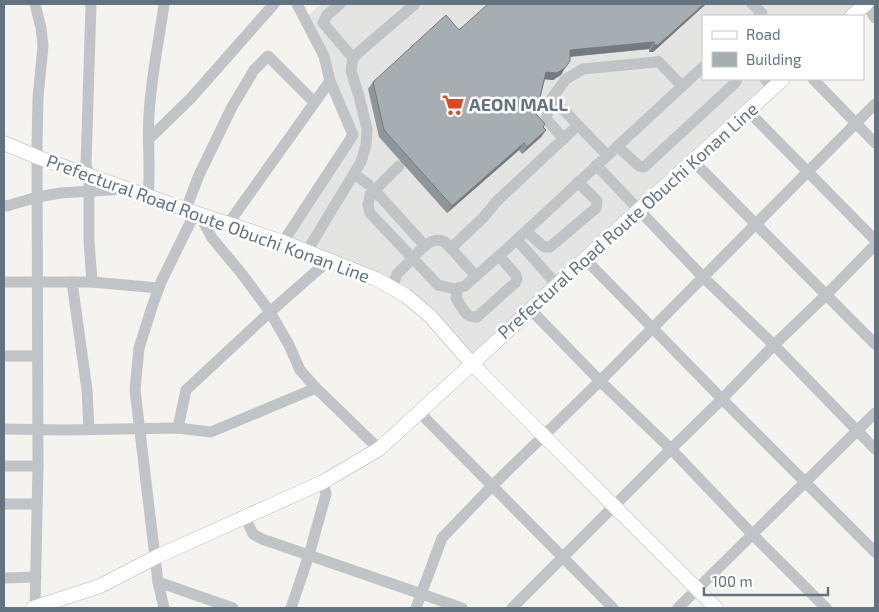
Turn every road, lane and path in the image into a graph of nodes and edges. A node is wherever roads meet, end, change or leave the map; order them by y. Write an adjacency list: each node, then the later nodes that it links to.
1 (35, 4): 32 (street)
2 (91, 4): 38 (street)
3 (164, 4): 26 (street)
4 (274, 4): 26 (street)
5 (297, 4): 15 (street)
6 (340, 4): 13 (street)
7 (415, 4): 13 (street)
8 (752, 4): 10 (street)
9 (866, 4): 11 (main road); 12 (street)
10 (759, 15)
11 (853, 15)
12 (875, 18)
13 (353, 58): 15 (street)
14 (702, 68): 19 (street)
15 (338, 74): 21 (street); 37 (street); 54 (street)
16 (736, 80): 30 (street)
17 (813, 80): 24 (street)
18 (774, 82): 23 (main road, Prefectural Road Route Obuchi Konan Line)
19 (682, 86): 20 (street); 30 (street)
20 (552, 98): 25 (street); 27 (street)
21 (315, 101): 48 (street); 49 (street)
22 (875, 104): 24 (street)
23 (748, 111): 33 (main road, Prefectural Road Route Obuchi Konan Line); 36 (street)
24 (856, 123): 29 (street); 36 (street)
25 (577, 126): 27 (street); 31 (street)
26 (149, 139): 44 (street)
27 (564, 139): 56 (street)
28 (4, 143): 32 (main road, Prefectural Road Route Obuchi Konan Line)
29 (875, 143)
30 (617, 146): 31 (street)
31 (607, 155): 34 (street)
32 (38, 157): 38 (main road, Prefectural Road Route Obuchi Konan Line); 45 (street)
33 (693, 161): 47 (main road, Prefectural Road Route Obuchi Konan Line); 50 (street)
34 (596, 165): 39 (street); 47 (street)
35 (399, 166): 71 (street)
36 (807, 173): 50 (street); 53 (street)
37 (354, 174): 40 (street); 57 (street)
38 (89, 175): 41 (main road, Prefectural Road Route Obuchi Konan Line); 42 (street)
39 (578, 182): 51 (street); 51 (street)
40 (368, 184)
41 (128, 189): 42 (street); 44 (main road, Prefectural Road Route Obuchi Konan Line)
42 (89, 191): 45 (street); 67 (street)
43 (378, 194): 58 (street)
44 (148, 196): 48 (main road, Prefectural Road Route Obuchi Konan Line)
45 (38, 197): 46 (street); 65 (street)
46 (4, 205)
47 (639, 210): 60 (main road, Prefectural Road Route Obuchi Konan Line); 63 (street)
48 (193, 212): 49 (main road, Prefectural Road Route Obuchi Konan Line); 69 (street); 74 (street)
49 (228, 224): 54 (main road, Prefectural Road Route Obuchi Konan Line)
50 (756, 224): 63 (street); 72 (street)
51 (526, 231): 52 (street)
52 (517, 240): 59 (street); 68 (street)
53 (875, 240)
54 (283, 242): 57 (main road, Prefectural Road Route Obuchi Konan Line)
55 (875, 245): 72 (street)
56 (451, 248): 58 (street); 62 (street)
57 (307, 251): 61 (main road, Prefectural Road Route Obuchi Konan Line)
58 (416, 254): 70 (street)
59 (499, 256): 62 (street); 71 (street)
60 (585, 259): 68 (main road, Prefectural Road Route Obuchi Konan Line); 75 (street)
61 (329, 260): 70 (main road, Prefectural Road Route Obuchi Konan Line); 74 (street)
62 (476, 276): 71 (street)
63 (703, 277): 75 (street); 77 (street)
64 (4, 282): 65 (street)
65 (36, 282): 66 (street); 79 (street)
66 (72, 282): 67 (street); 89 (street)
67 (92, 282): 69 (street)
68 (557, 285): 73 (main road, Prefectural Road Route Obuchi Konan Line)
69 (159, 288): 90 (street)
70 (392, 288): 80 (main road, Prefectural Road Route Obuchi Konan Line)
71 (458, 288)
72 (826, 295): 76 (street); 77 (street)
73 (530, 309): 80 (main road, Prefectural Road Route Obuchi Konan Line); 81 (street)
74 (270, 312): 82 (street); 86 (street)
75 (652, 328): 81 (street); 83 (street)
76 (875, 344)
77 (774, 346): 83 (street); 91 (street)
78 (4, 356): 79 (street)
79 (37, 356): 88 (street)
80 (472, 364): 84 (main road); 92 (main road, Prefectural Road Route Obuchi Konan Line)
81 (600, 381): 92 (street); 94 (street)
82 (316, 388): 86 (street); 93 (street)
83 (722, 399): 94 (street); 99 (street)
84 (419, 412): 93 (main road); 100 (street)
85 (875, 413): 91 (street)
86 (178, 428): 90 (street)
87 (4, 429): 88 (street)
88 (37, 429): 89 (street); 97 (street)
89 (89, 429): 90 (street)
90 (140, 429): 108 (street)
91 (858, 431): 95 (street); 99 (street)
92 (544, 435): 100 (street); 103 (main road, Prefectural Road Route Obuchi Konan Line)
93 (379, 449): 98 (main road)
94 (671, 449): 103 (street); 105 (street)
95 (875, 449)
96 (4, 466): 97 (street)
97 (38, 466): 102 (street)
98 (323, 482): 104 (main road); 107 (street)
99 (806, 482): 105 (street); 106 (street)
100 (492, 486): 109 (street); 114 (street)
101 (4, 504): 102 (street)
102 (37, 504): 110 (street)
103 (614, 506): 109 (street); 113 (main road, Prefectural Road Route Obuchi Konan Line)
104 (245, 518): 107 (street); 108 (main road)
105 (753, 535): 113 (street); 125 (street)
106 (875, 552)
107 (309, 555): 114 (street); 118 (street)
108 (156, 557): 112 (street); 115 (main road)
109 (563, 557): 121 (street); 122 (street)
110 (36, 577): 111 (street); 115 (street)
111 (4, 578)
112 (158, 582): 116 (street); 117 (street)
113 (697, 589): 123 (street); 124 (main road, Prefectural Road Route Obuchi Konan Line)
114 (421, 594): 119 (street); 120 (street)
115 (35, 608)
116 (164, 608)
117 (233, 608)
118 (290, 608)
119 (416, 608)
120 (462, 608)
121 (512, 608)
122 (613, 608)
123 (678, 608)
124 (716, 608)
125 (826, 608)

